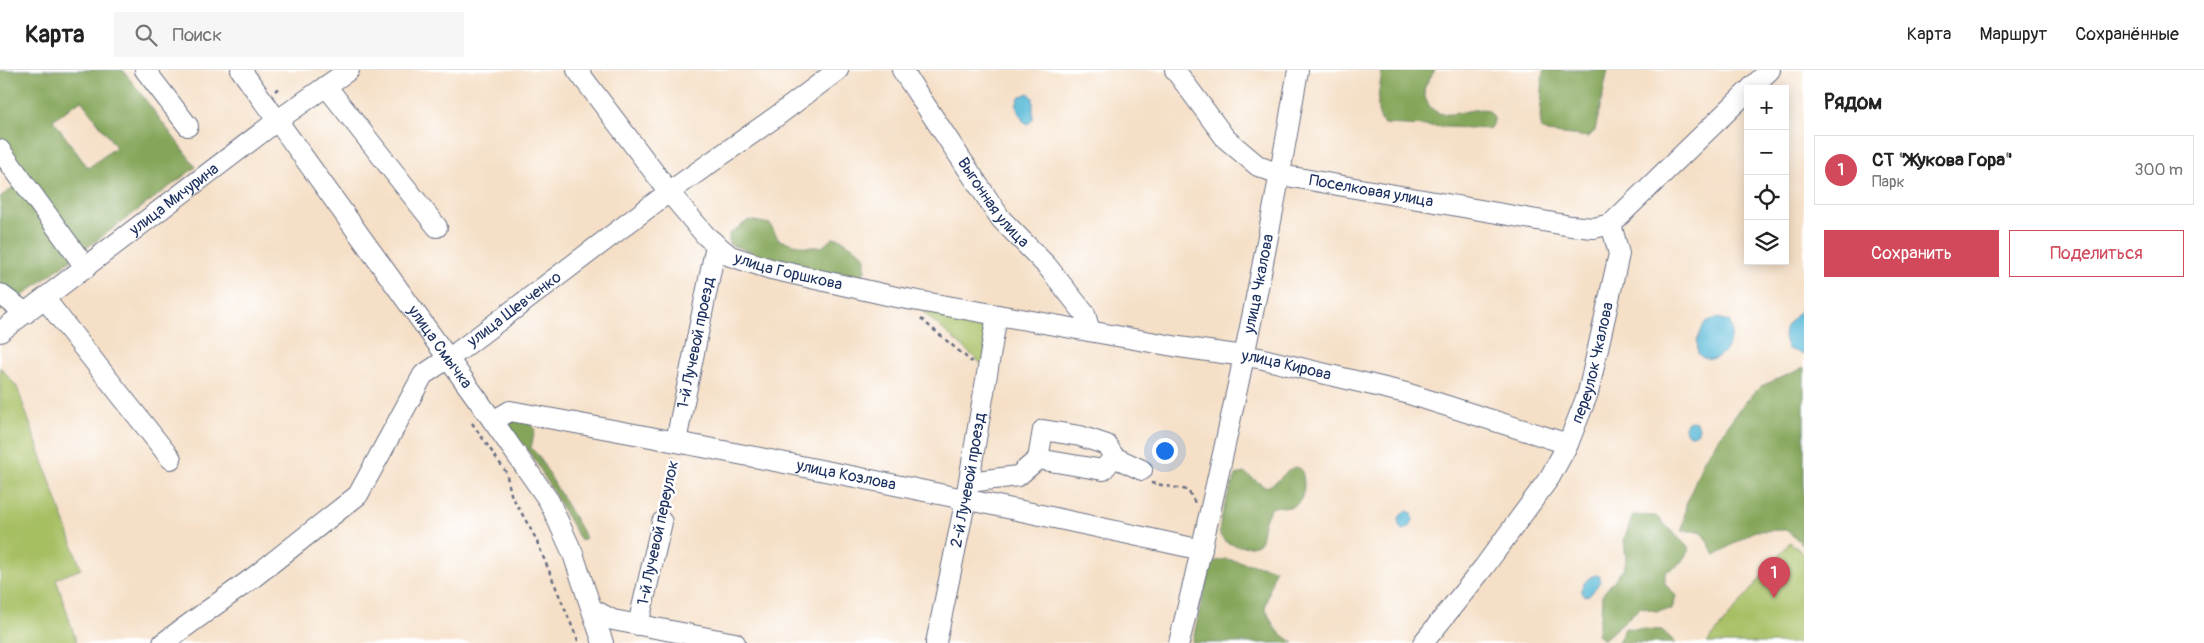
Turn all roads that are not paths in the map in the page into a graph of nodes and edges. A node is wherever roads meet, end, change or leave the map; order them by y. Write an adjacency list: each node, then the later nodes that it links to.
1 (145, 70): 14 (street)
2 (241, 70): 13 (street, улица Смычка)
3 (349, 70): 11 (street, улица Мичурина)
4 (577, 70): 17 (street, улица Горшкова)
5 (838, 70): 17 (street, улица Шевченко)
6 (902, 70): 26 (street, Выгонная улица)
7 (1175, 70): 16 (street, Поселковая улица)
8 (1298, 70): 16 (street, улица Чкалова)
9 (1770, 70): 10 (street)
10 (1754, 85)
11 (326, 86): 13 (street, улица Мичурина); 19 (street)
12 (1744, 95): 18 (street)
13 (278, 120): 21 (street, улица Мичурина); 29 (street, улица Смычка)
14 (188, 126)
15 (0, 150): 21 (street)
16 (1281, 175): 18 (street, Поселковая улица); 28 (street, улица Чкалова)
17 (669, 192): 20 (street, улица Горшкова); 29 (street, улица Шевченко)
18 (1611, 224): 32 (street, переулок Чкалова)
19 (437, 228)
20 (716, 245): 25 (street, улица Горшкова); 31 (street, 1-й Лучевой проезд)
21 (86, 268): 23 (street, улица Мичурина)
22 (0, 294): 24 (street)
23 (45, 299): 24 (street, улица Мичурина); 34 (street)
24 (26, 313): 27 (street, улица Мичурина)
25 (997, 315): 26 (street, улица Кирова); 37 (street, 2-й Лучевой проезд)
26 (1090, 331): 28 (street, улица Кирова)
27 (0, 332)
28 (1243, 355): 32 (street, улица Кирова); 39 (street, улица Чкалова)
29 (447, 359): 30 (street, улица Смычка); 42 (street, улица Шевченко)
30 (493, 421): 31 (street, улица Козлова); 40 (street, улица Смычка)
31 (676, 441): 37 (street, улица Козлова)
32 (1568, 444): 47 (street, переулок Чкалова)
33 (1114, 457): 35 (street); 35 (street); 36 (street)
34 (171, 458)
35 (1038, 459): 37 (street)
36 (1142, 470)
37 (967, 490): 39 (street, улица Козлова); 45 (street, 2-й Лучевой проезд)
38 (662, 522): 41 (street, 1-й Лучевой переулок)
39 (1202, 550): 46 (street, улица Чкалова)
40 (592, 609): 41 (street); 43 (street, улица Смычка)
41 (638, 625): 44 (street)
42 (163, 643)
43 (603, 643)
44 (735, 643)
45 (936, 643)
46 (1179, 643)
47 (1423, 643)

